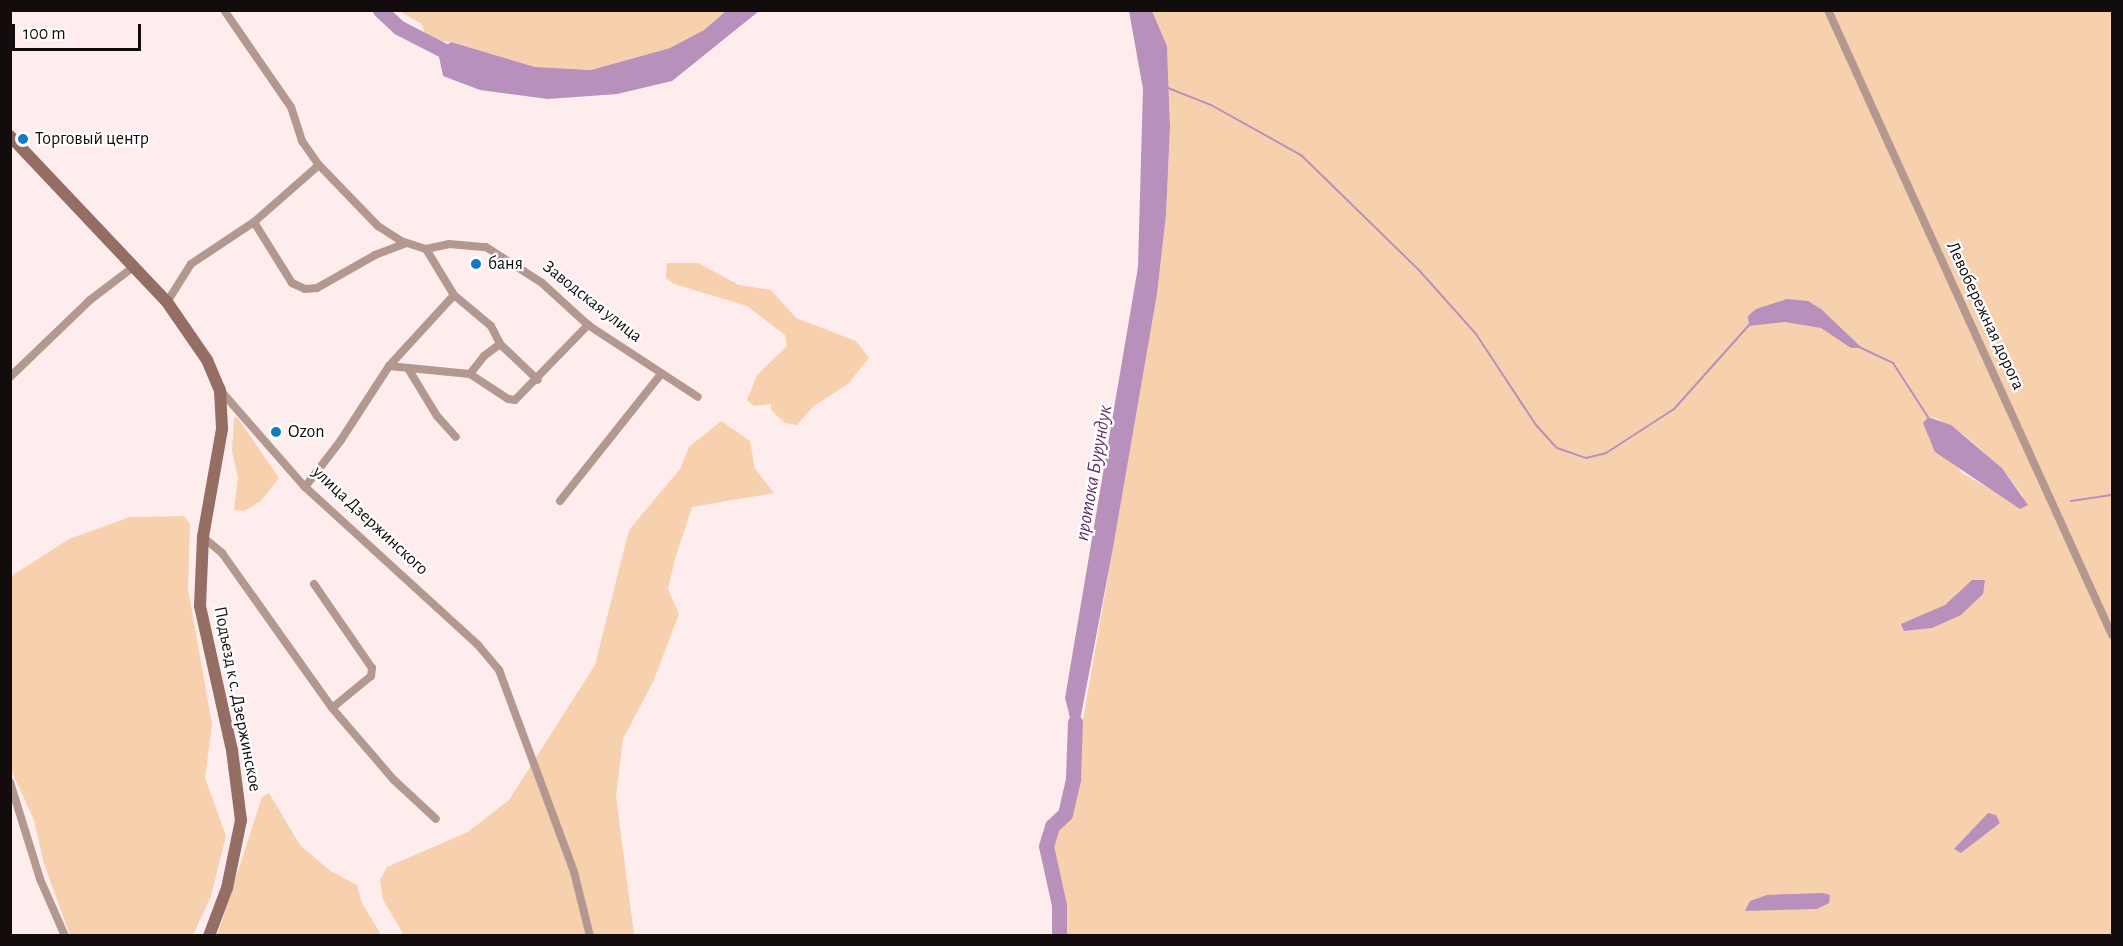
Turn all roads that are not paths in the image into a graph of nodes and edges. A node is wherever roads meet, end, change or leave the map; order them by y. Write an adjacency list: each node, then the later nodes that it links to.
1 (224, 10): 4 (street, Заводская улица)
2 (1828, 10): 26 (street, Левобережная дорога)
3 (10, 136): 8 (street, улица Дзержинского)
4 (319, 165): 5 (street); 6 (street, Заводская улица)
5 (254, 222): 6 (street); 10 (street)
6 (407, 243): 7 (street, Заводская улица)
7 (426, 249): 9 (street); 11 (street, Заводская улица)
8 (132, 268): 10 (street, улица Дзержинского); 17 (street)
9 (454, 295): 12 (street); 13 (street)
10 (167, 302): 19 (street, улица Дзержинского)
11 (588, 325): 16 (street, Заводская улица); 18 (street)
12 (500, 345): 15 (street); 18 (street)
13 (389, 366): 14 (street); 22 (street)
14 (409, 370): 15 (street); 21 (street)
15 (470, 374): 18 (street)
16 (661, 374): 20 (street, Заводская улица); 23 (street)
17 (10, 377)
18 (538, 380)
19 (220, 390): 22 (street, улица Дзержинского); 24 (street, Подъезд к с. Дзержинское)
20 (698, 397)
21 (456, 437)
22 (304, 487): 32 (street, улица Дзержинского)
23 (560, 501)
24 (203, 537): 27 (street); 31 (street, Подъезд к с. Дзержинское)
25 (314, 584): 27 (street)
26 (2112, 635)
27 (332, 708): 29 (street)
28 (10, 782): 30 (street)
29 (436, 819)
30 (65, 936)
31 (209, 936)
32 (590, 936)

